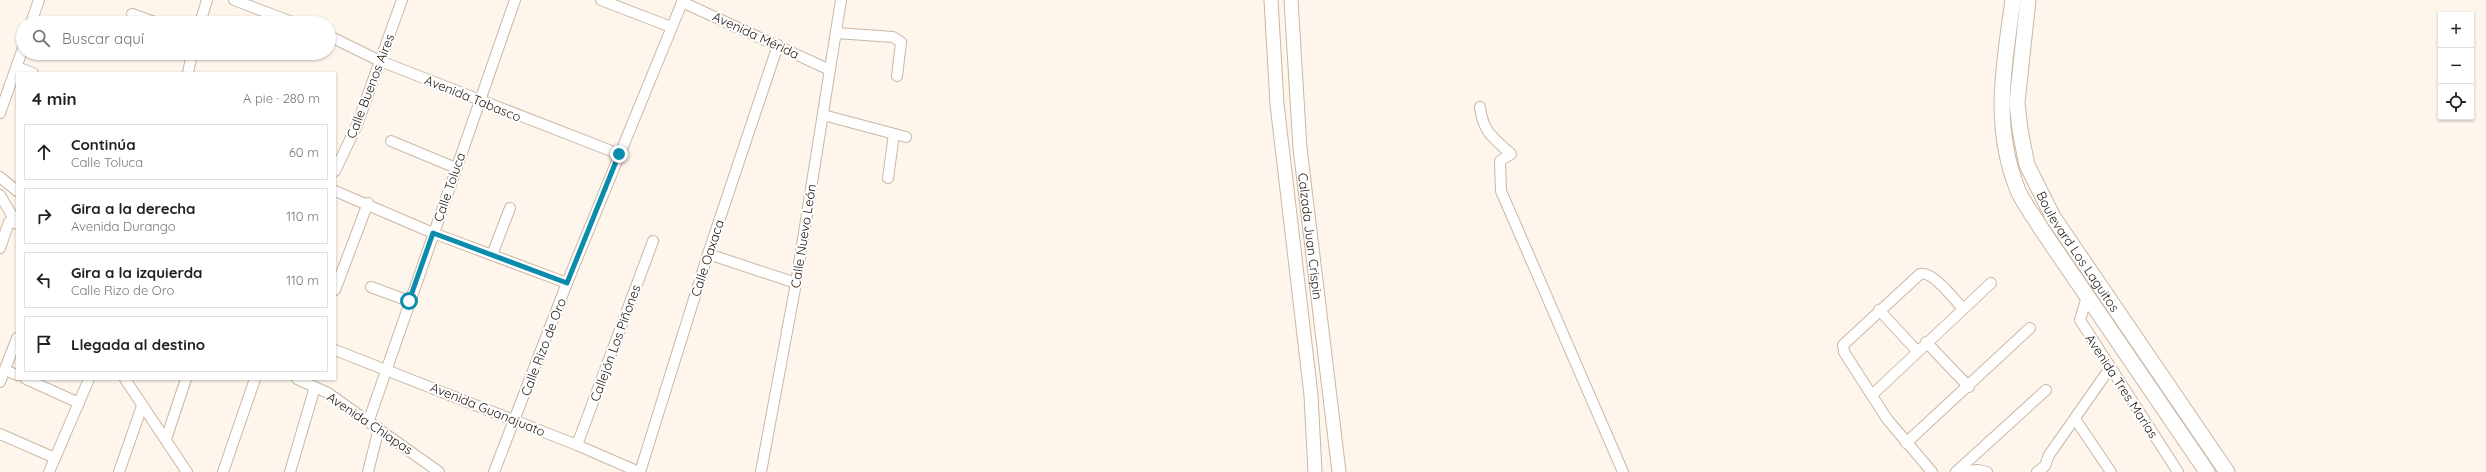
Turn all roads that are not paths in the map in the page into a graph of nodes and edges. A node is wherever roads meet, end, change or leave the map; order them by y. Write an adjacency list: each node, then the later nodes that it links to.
1 (39, 0): 14 (street)
2 (207, 0): 16 (street)
3 (234, 0): 17 (street)
4 (402, 0): 24 (street, Calle Buenos Aires)
5 (515, 0): 30 (street, Calle Toluca)
6 (601, 0): 18 (street)
7 (841, 0): 19 (street, Calle Nuevo León)
8 (1271, 0): 106 (main road, Calzada Juan Crispin)
9 (1291, 0): 107 (main road, Calzada Juan Crispin)
10 (2013, 0): 58 (main road, Boulevard Los Laguitos)
11 (2028, 0): 78 (main road, Boulevard Los Laguitos)
12 (683, 1): 18 (street, Calle Rizo de Oro); 21 (street, Avenida Mérida)
13 (132, 14): 15 (street)
14 (33, 16)
15 (138, 16)
16 (202, 16)
17 (276, 16)
18 (671, 27): 37 (street, Calle Rizo de Oro)
19 (836, 33): 26 (street, Calle Nuevo León); 29 (street)
20 (336, 39): 24 (street, Avenida Tabasco)
21 (778, 45): 26 (street, Avenida Mérida); 51 (street, Calle Oaxaca)
22 (19, 60): 25 (street)
23 (191, 60): 28 (street)
24 (380, 61): 30 (street, Avenida Tabasco); 39 (street, Calle Buenos Aires)
25 (17, 67): 27 (street); 32 (street)
26 (830, 70): 33 (street, Calle Nuevo León)
27 (30, 72)
28 (188, 72)
29 (897, 76)
30 (480, 100): 37 (street, Avenida Tabasco); 38 (street, Calle Toluca)
31 (1480, 106): 108 (street)
32 (0, 113)
33 (823, 115): 34 (street); 54 (street, Calle Nuevo León)
34 (894, 134): 35 (street); 41 (street)
35 (906, 137)
36 (391, 141): 38 (street)
37 (619, 154): 53 (street, Calle Rizo de Oro)
38 (456, 168): 48 (street, Calle Toluca)
39 (336, 169)
40 (0, 177): 42 (street)
41 (888, 178)
42 (16, 190)
43 (336, 190): 45 (street)
44 (0, 195): 47 (street)
45 (368, 203): 48 (street); 56 (street)
46 (510, 208): 52 (street)
47 (15, 221): 50 (street)
48 (433, 233): 52 (street); 59 (street, Calle Toluca)
49 (653, 241): 93 (street, Callejón Los Piñones)
50 (0, 248)
51 (708, 254): 54 (street); 104 (street, Calle Oaxaca)
52 (492, 255): 53 (street)
53 (567, 283): 88 (street, Calle Rizo de Oro)
54 (796, 283): 105 (street, Calle Nuevo León)
55 (1991, 283): 60 (street)
56 (336, 287)
57 (371, 287): 59 (street)
58 (2087, 297): 67 (street, Avenida Tres Marías); 82 (main road, Boulevard Los Laguitos)
59 (409, 301): 68 (street, Calle Toluca)
60 (1963, 309): 61 (street); 64 (street)
61 (1879, 310): 66 (street); 83 (street)
62 (2030, 328): 79 (street)
63 (16, 341): 69 (street)
64 (1926, 342): 66 (street); 79 (street)
65 (336, 350): 68 (street, Avenida Guanajuato)
66 (1917, 351): 83 (street)
67 (2110, 368): 86 (street); 112 (street, Avenida Tres Marías)
68 (385, 369): 87 (street, Calle Toluca); 88 (street, Avenida Guanajuato)
69 (5, 370): 70 (street); 77 (street)
70 (16, 375)
71 (28, 380): 84 (street)
72 (89, 380): 84 (street)
73 (126, 380): 85 (street)
74 (186, 380): 91 (street)
75 (254, 380): 99 (street)
76 (299, 380): 80 (street, Avenida Chiapas)
77 (0, 382)
78 (2165, 382): 82 (main road); 114 (main road, Boulevard Los Laguitos)
79 (1969, 386): 92 (street)
80 (315, 387): 87 (street, Avenida Chiapas); 100 (street)
81 (2046, 390): 110 (street)
82 (2151, 390): 113 (main road, Boulevard Los Laguitos)
83 (1872, 394): 92 (street)
84 (79, 403): 94 (street)
85 (142, 406): 91 (street); 97 (street)
86 (2075, 419): 95 (street); 111 (street)
87 (369, 420): 89 (street, Avenida Chiapas)
88 (515, 420): 93 (street, Avenida Guanajuato); 103 (street, Calle Rizo de Oro)
89 (379, 428): 101 (street); 102 (street, Avenida Chiapas)
90 (0, 434): 94 (street)
91 (166, 439): 98 (street)
92 (1906, 442): 109 (street)
93 (577, 445): 104 (street, Avenida Guanajuato)
94 (54, 458): 96 (street)
95 (2043, 470)
96 (50, 472)
97 (119, 472)
98 (187, 472)
99 (223, 472)
100 (290, 472)
101 (368, 472)
102 (439, 472)
103 (494, 472)
104 (639, 472)
105 (761, 472)
106 (1315, 472)
107 (1339, 472)
108 (1623, 472)
109 (1932, 472)
110 (1987, 472)
111 (2111, 472)
112 (2178, 472)
113 (2207, 472)
114 (2227, 472)

